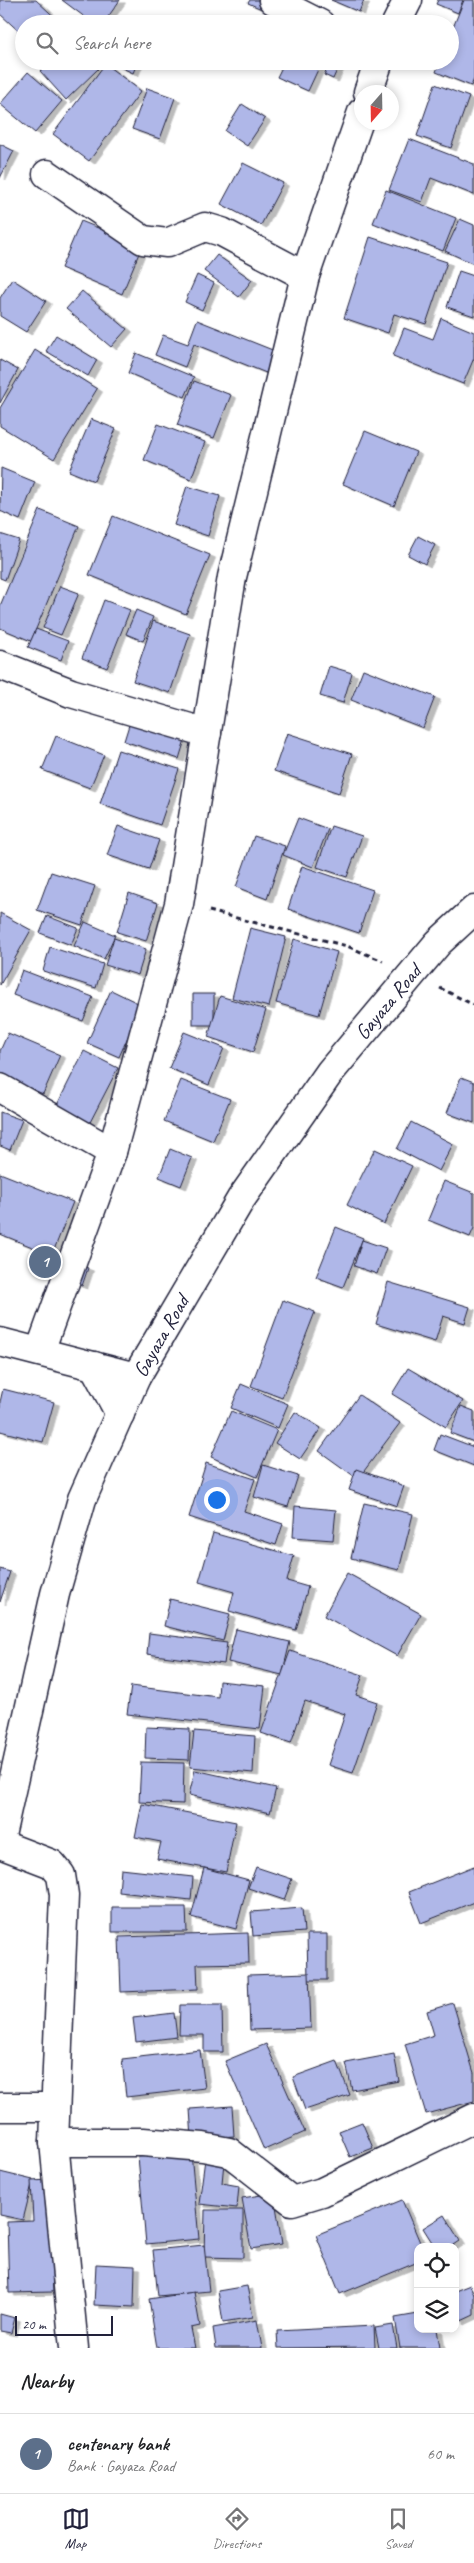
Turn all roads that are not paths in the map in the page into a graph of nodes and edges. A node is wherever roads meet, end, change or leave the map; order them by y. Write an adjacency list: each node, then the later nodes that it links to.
1 (273, 0): 3 (street)
2 (408, 0): 4 (street)
3 (302, 15)
4 (400, 15)
5 (376, 70): 6 (street)
6 (370, 85)
7 (356, 130): 9 (street)
8 (47, 174): 9 (street)
9 (305, 276): 11 (street)
10 (0, 665): 11 (street)
11 (207, 733): 14 (street)
12 (474, 910): 18 (street, Gayaza Road)
13 (0, 1088): 14 (street)
14 (112, 1152): 16 (street)
15 (0, 1342): 16 (street)
16 (40, 1351): 17 (street)
17 (94, 1366): 18 (street); 19 (street)
18 (136, 1377): 19 (street, Gayaza Road)
19 (120, 1414): 20 (street, Gayaza Road)
20 (0, 1840)
21 (0, 1844): 23 (street)
22 (0, 2107): 23 (street)
23 (54, 2107): 25 (street)
24 (474, 2118): 25 (street)
25 (54, 2142): 26 (street)
26 (74, 2348)

